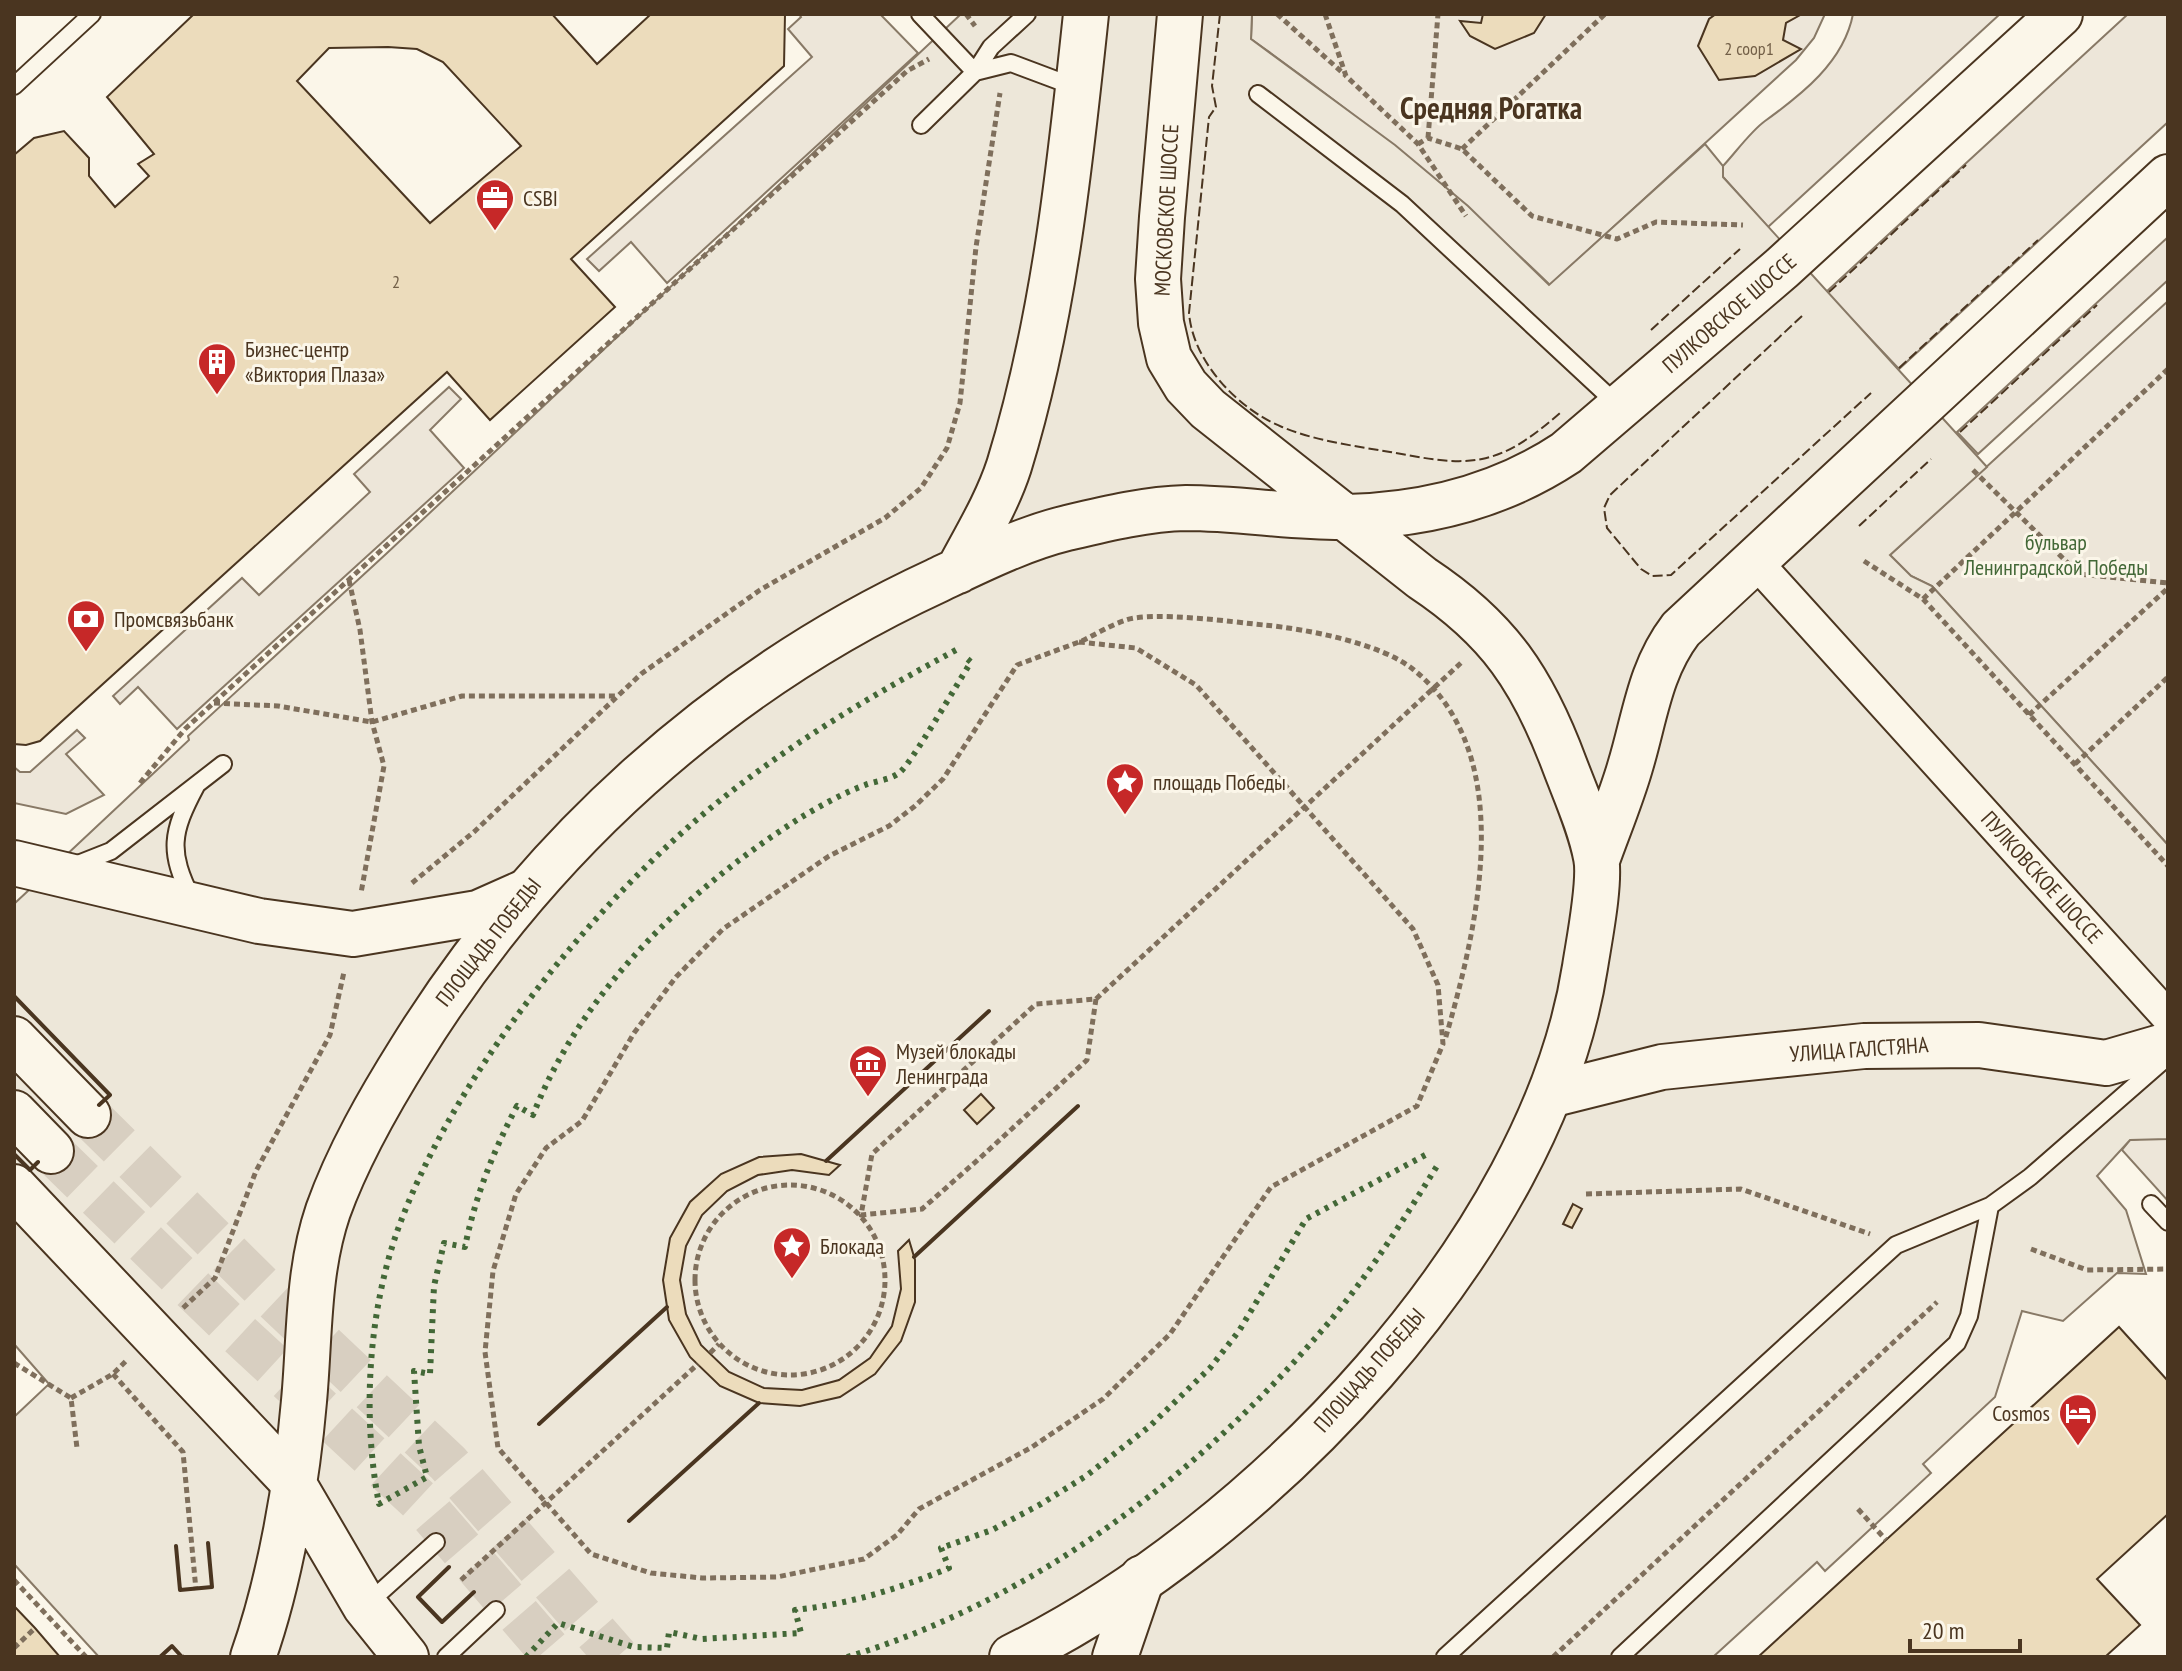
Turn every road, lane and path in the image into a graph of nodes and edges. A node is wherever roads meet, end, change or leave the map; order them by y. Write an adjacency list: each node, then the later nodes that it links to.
1 (92, 14): 16 (lane)
2 (920, 14): 12 (lane)
3 (966, 14): 12 (path)
4 (1027, 14): 13 (lane)
5 (1086, 14): 17 (main road)
6 (1180, 14): 30 (main road, МОСКОВСКОЕ ШОССЕ)
7 (1277, 14): 14 (path)
8 (1325, 14): 14 (path)
9 (1438, 14): 20 (path)
10 (1605, 14): 22 (path)
11 (2060, 14): 27 (main road, ПУЛКОВСКОЕ ШОССЕ)
12 (951, 47): 13 (lane); 34 (path)
13 (975, 72): 17 (lane); 19 (lane)
14 (1346, 76): 21 (path)
15 (998, 81): 41 (path)
16 (14, 86)
17 (1078, 88): 33 (main road)
18 (1258, 94): 27 (lane)
19 (921, 125)
20 (1428, 138): 21 (path); 22 (path)
21 (1418, 144): 24 (path)
22 (1462, 149): 25 (path)
23 (2168, 177): 31 (main road)
24 (1466, 216)
25 (1743, 225)
26 (2168, 369): 29 (path)
27 (1620, 407): 30 (main road, ПУЛКОВСКОЕ ШОССЕ)
28 (1973, 470): 29 (path)
29 (2014, 513): 35 (path); 36 (path)
30 (1347, 517): 33 (main road, ПЛОЩАДЬ ПОБЕДЫ); 50 (main road, ПЛОЩАДЬ ПОБЕДЫ)
31 (1754, 560): 50 (main road); 59 (street, ПУЛКОВСКОЕ ШОССЕ)
32 (1864, 561): 36 (path)
33 (958, 571): 54 (main road, ПЛОЩАДЬ ПОБЕДЫ)
34 (349, 580): 42 (path); 44 (path)
35 (2168, 585): 43 (path)
36 (1923, 599): 43 (path)
37 (1079, 642): 40 (path); 49 (path); 88 (path)
38 (1460, 664): 40 (path)
39 (2168, 677): 46 (path)
40 (1433, 688): 49 (path); 61 (path)
41 (616, 696): 44 (path); 53 (path)
42 (214, 703): 44 (path); 47 (path)
43 (2029, 715): 46 (path)
44 (372, 722): 55 (path)
45 (223, 764): 48 (lane)
46 (2075, 764): 51 (path)
47 (140, 783)
48 (198, 783): 52 (lane); 56 (lane)
49 (1305, 807): 58 (path); 61 (path)
50 (1597, 860): 64 (main road, ПЛОЩАДЬ ПОБЕДЫ)
51 (2168, 866)
52 (33, 868): 56 (main road)
53 (398, 887)
54 (523, 893): 56 (main road); 87 (main road, ПЛОЩАДЬ ПОБЕДЫ)
55 (373, 894)
56 (196, 907)
57 (346, 963): 78 (path)
58 (1096, 999): 72 (path); 72 (path)
59 (2168, 1017)
60 (14, 1039): 66 (main road)
61 (1443, 1044): 88 (path)
62 (2168, 1045): 64 (main road, УЛИЦА ГАЛСТЯНА)
63 (2168, 1056): 71 (lane)
64 (1550, 1095): 92 (main road, ПЛОЩАДЬ ПОБЕДЫ)
65 (14, 1113): 67 (main road)
66 (88, 1115)
67 (51, 1151)
68 (14, 1187): 87 (main road)
69 (1586, 1194): 74 (path)
70 (2151, 1204): 73 (lane)
71 (1990, 1206): 74 (lane); 108 (lane)
72 (861, 1215): 79 (path); 79 (path)
73 (2168, 1222)
74 (1896, 1245): 106 (lane)
75 (2031, 1249): 76 (path)
76 (2168, 1269)
77 (1937, 1302): 107 (path)
78 (172, 1318)
79 (719, 1344): 81 (path)
80 (136, 1352): 84 (path)
81 (710, 1353)
82 (698, 1364): 88 (path)
83 (15, 1366): 85 (path)
84 (113, 1374): 85 (path); 95 (path)
85 (71, 1398): 86 (path)
86 (77, 1448)
87 (292, 1481): 96 (main road); 101 (main road, ПЛОЩАДЬ ПОБЕДЫ)
88 (546, 1503): 94 (path)
89 (1858, 1509): 90 (path)
90 (1886, 1540)
91 (436, 1542): 96 (lane)
92 (1142, 1578): 104 (main road, ПЛОЩАДЬ ПОБЕДЫ); 105 (main road)
93 (14, 1580): 100 (path)
94 (461, 1580)
95 (196, 1590)
96 (365, 1606): 102 (main road)
97 (496, 1610): 103 (lane)
98 (35, 1628): 99 (path)
99 (14, 1648)
100 (86, 1657)
101 (253, 1657)
102 (406, 1657)
103 (446, 1657)
104 (1012, 1657)
105 (1115, 1657)
106 (1445, 1657)
107 (1553, 1657)
108 (1620, 1657)

